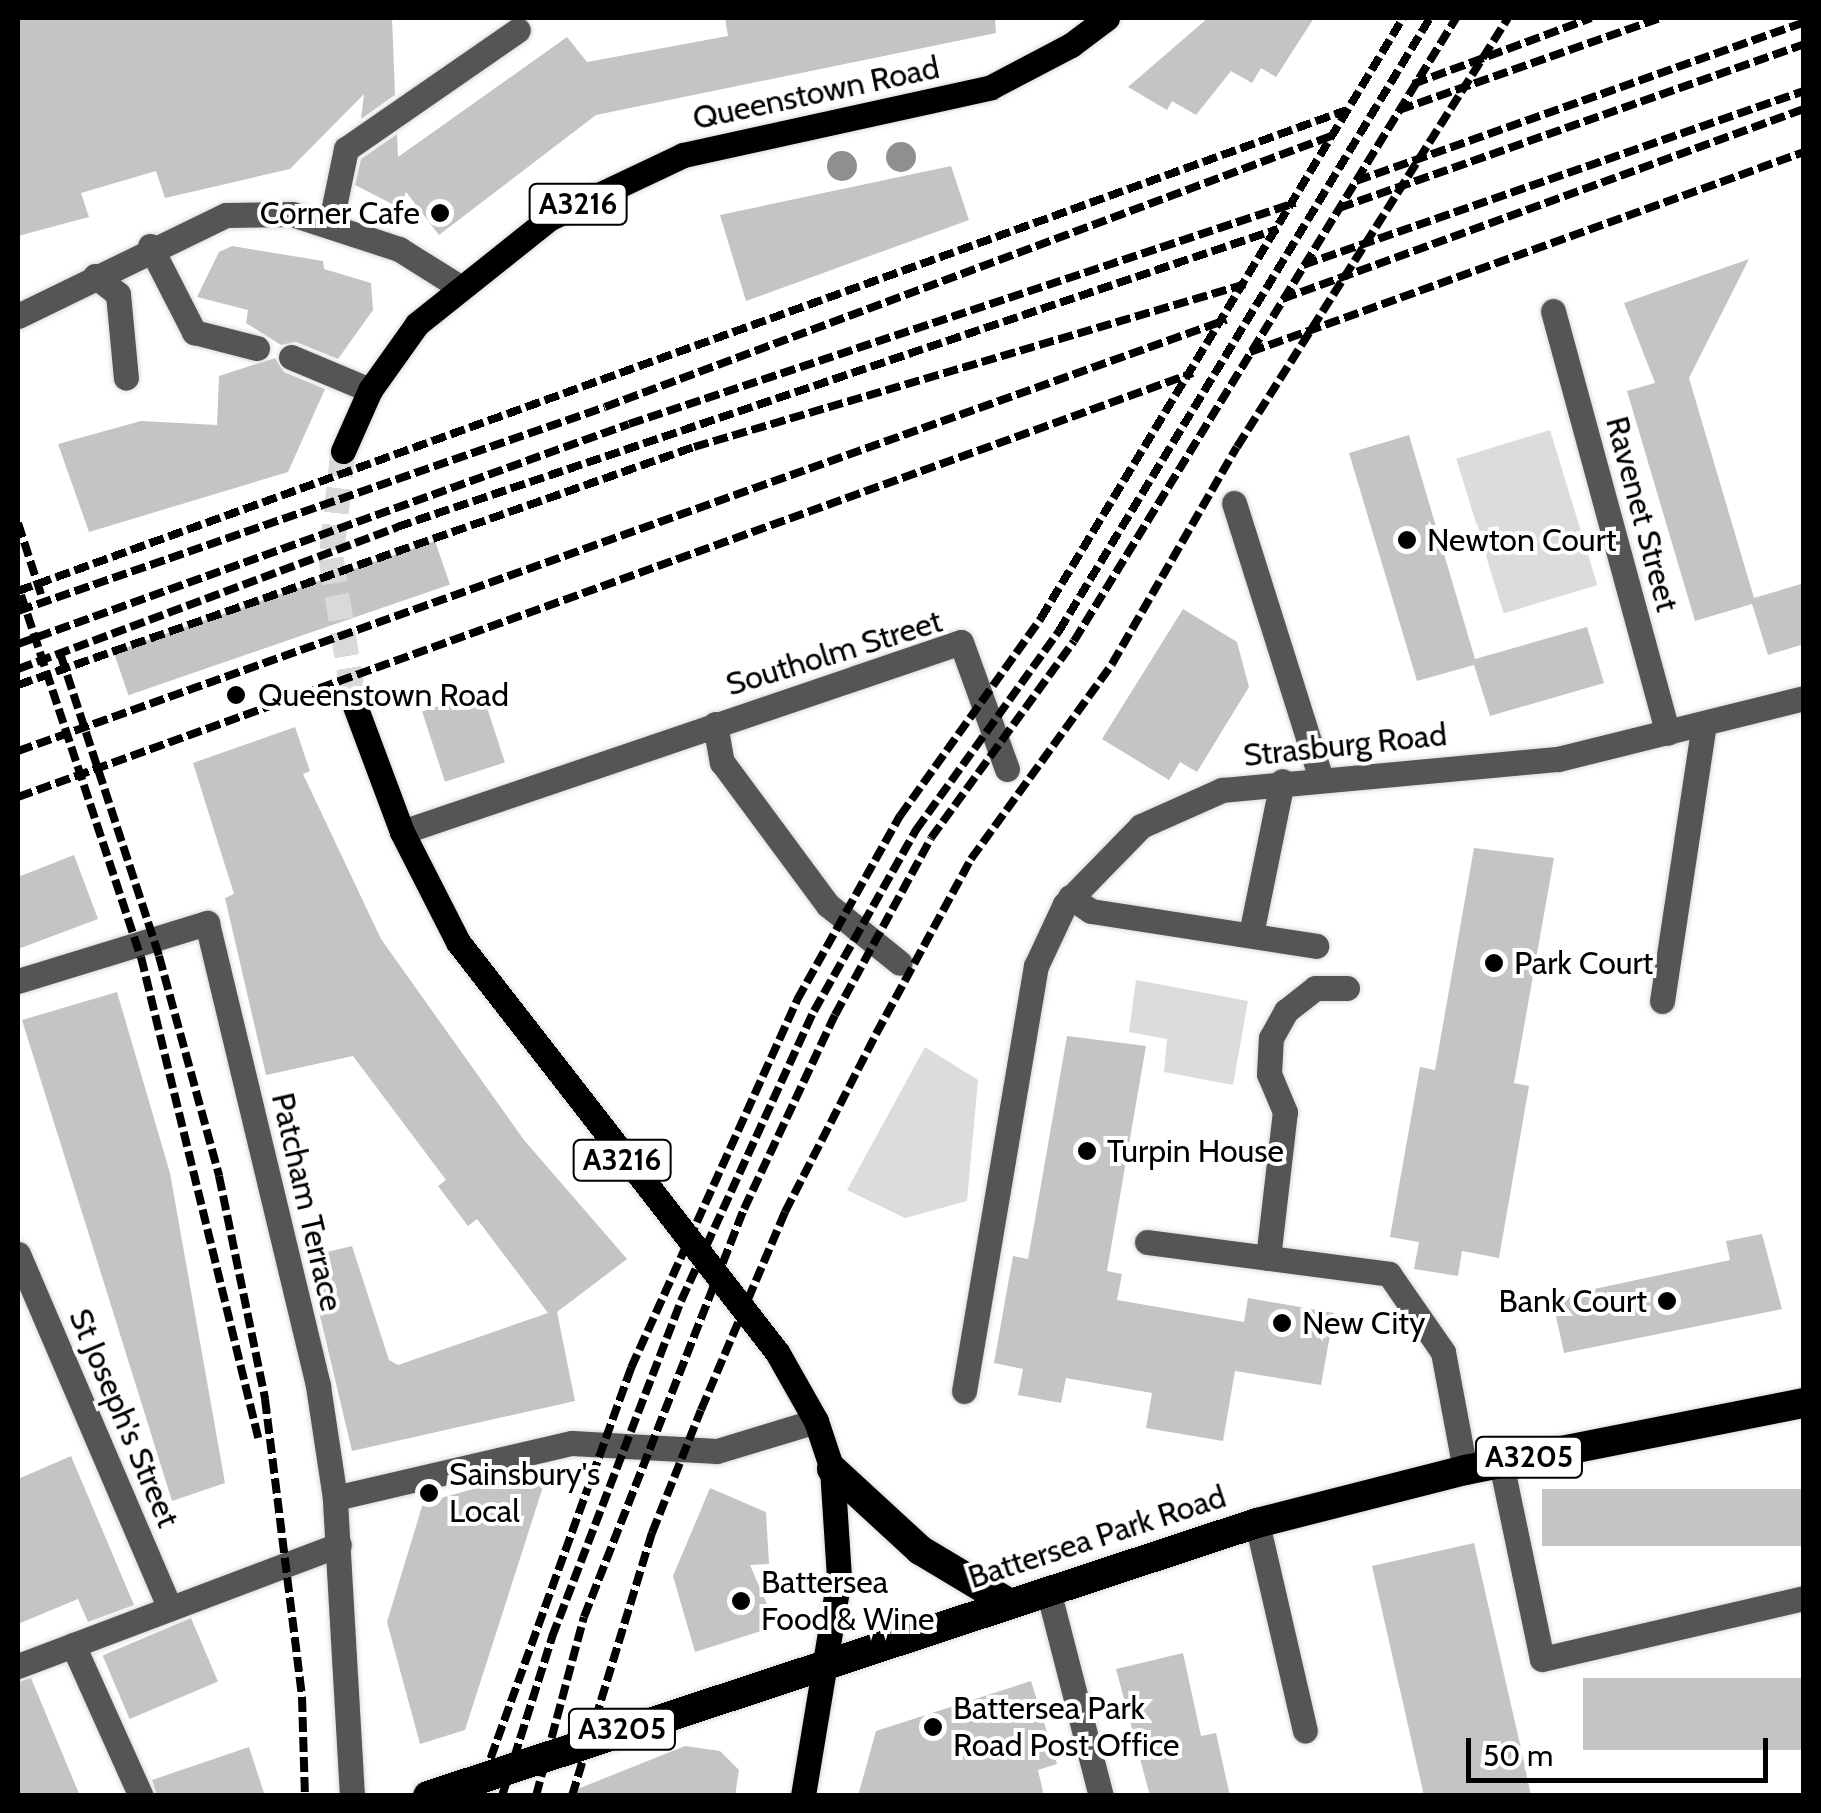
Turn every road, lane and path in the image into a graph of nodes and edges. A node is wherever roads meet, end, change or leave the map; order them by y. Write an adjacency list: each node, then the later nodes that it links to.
1 (1106, 18): 6 (main road, Queenstown Road / A3216)
2 (518, 30): 3 (street)
3 (330, 226): 4 (street); 6 (street)
4 (150, 246): 5 (street); 9 (street)
5 (96, 276): 8 (street); 11 (street)
6 (458, 286): 12 (main road, Queenstown Road / A3216)
7 (1553, 311): 19 (street, Ravenet Street)
8 (18, 316)
9 (257, 348)
10 (291, 356): 12 (street)
11 (126, 378)
12 (370, 390): 13 (main road, Queenstown Road / A3216)
13 (343, 451)
14 (1234, 502): 21 (street)
15 (1804, 698): 18 (street, Strasburg Road)
16 (355, 706): 23 (main road, A3216)
17 (715, 724): 20 (street, Southolm Street); 23 (street, Southolm Street); 27 (street, Southolm Street)
18 (1704, 724): 19 (street, Strasburg Road); 30 (street)
19 (1668, 733): 21 (street, Strasburg Road)
20 (1007, 769)
21 (1320, 775): 22 (street, Strasburg Road)
22 (1282, 781): 24 (street, Strasburg Road); 25 (street)
23 (402, 832): 36 (main road, A3216)
24 (1070, 898): 25 (street); 34 (street, Strasburg Road)
25 (1252, 934): 26 (street)
26 (1316, 946)
27 (900, 964)
28 (18, 980): 40 (street, Patcham Terrace)
29 (1347, 988): 32 (street)
30 (1662, 1001)
31 (1147, 1242): 32 (street)
32 (1268, 1258): 39 (street)
33 (21, 1262): 46 (street, St Joseph's Street)
34 (964, 1391)
35 (1804, 1403): 37 (highway, Battersea Park Road / A3205)
36 (816, 1421): 38 (main road, A3216); 40 (street)
37 (1501, 1463): 39 (highway, Battersea Park Road / A3205); 44 (street)
38 (832, 1469): 45 (highway, A3216); 49 (main road, A3216)
39 (1466, 1470): 41 (highway, Battersea Park Road / A3205)
40 (335, 1498): 42 (street, Patcham Terrace)
41 (1257, 1523): 43 (highway, Battersea Park Road / A3205); 50 (street)
42 (339, 1545): 46 (street); 52 (street, Patcham Terrace)
43 (1048, 1590): 45 (highway, Battersea Park Road / A3205); 55 (street)
44 (1804, 1598)
45 (1007, 1602): 49 (highway, Battersea Park Road / A3205)
46 (170, 1608): 47 (street)
47 (73, 1645): 48 (street); 51 (street)
48 (18, 1666)
49 (818, 1672): 53 (highway, Battersea Park Road / A3205); 54 (main road, A3216)
50 (1305, 1731)
51 (138, 1789)
52 (352, 1796)
53 (428, 1796)
54 (802, 1796)
55 (1101, 1796)

